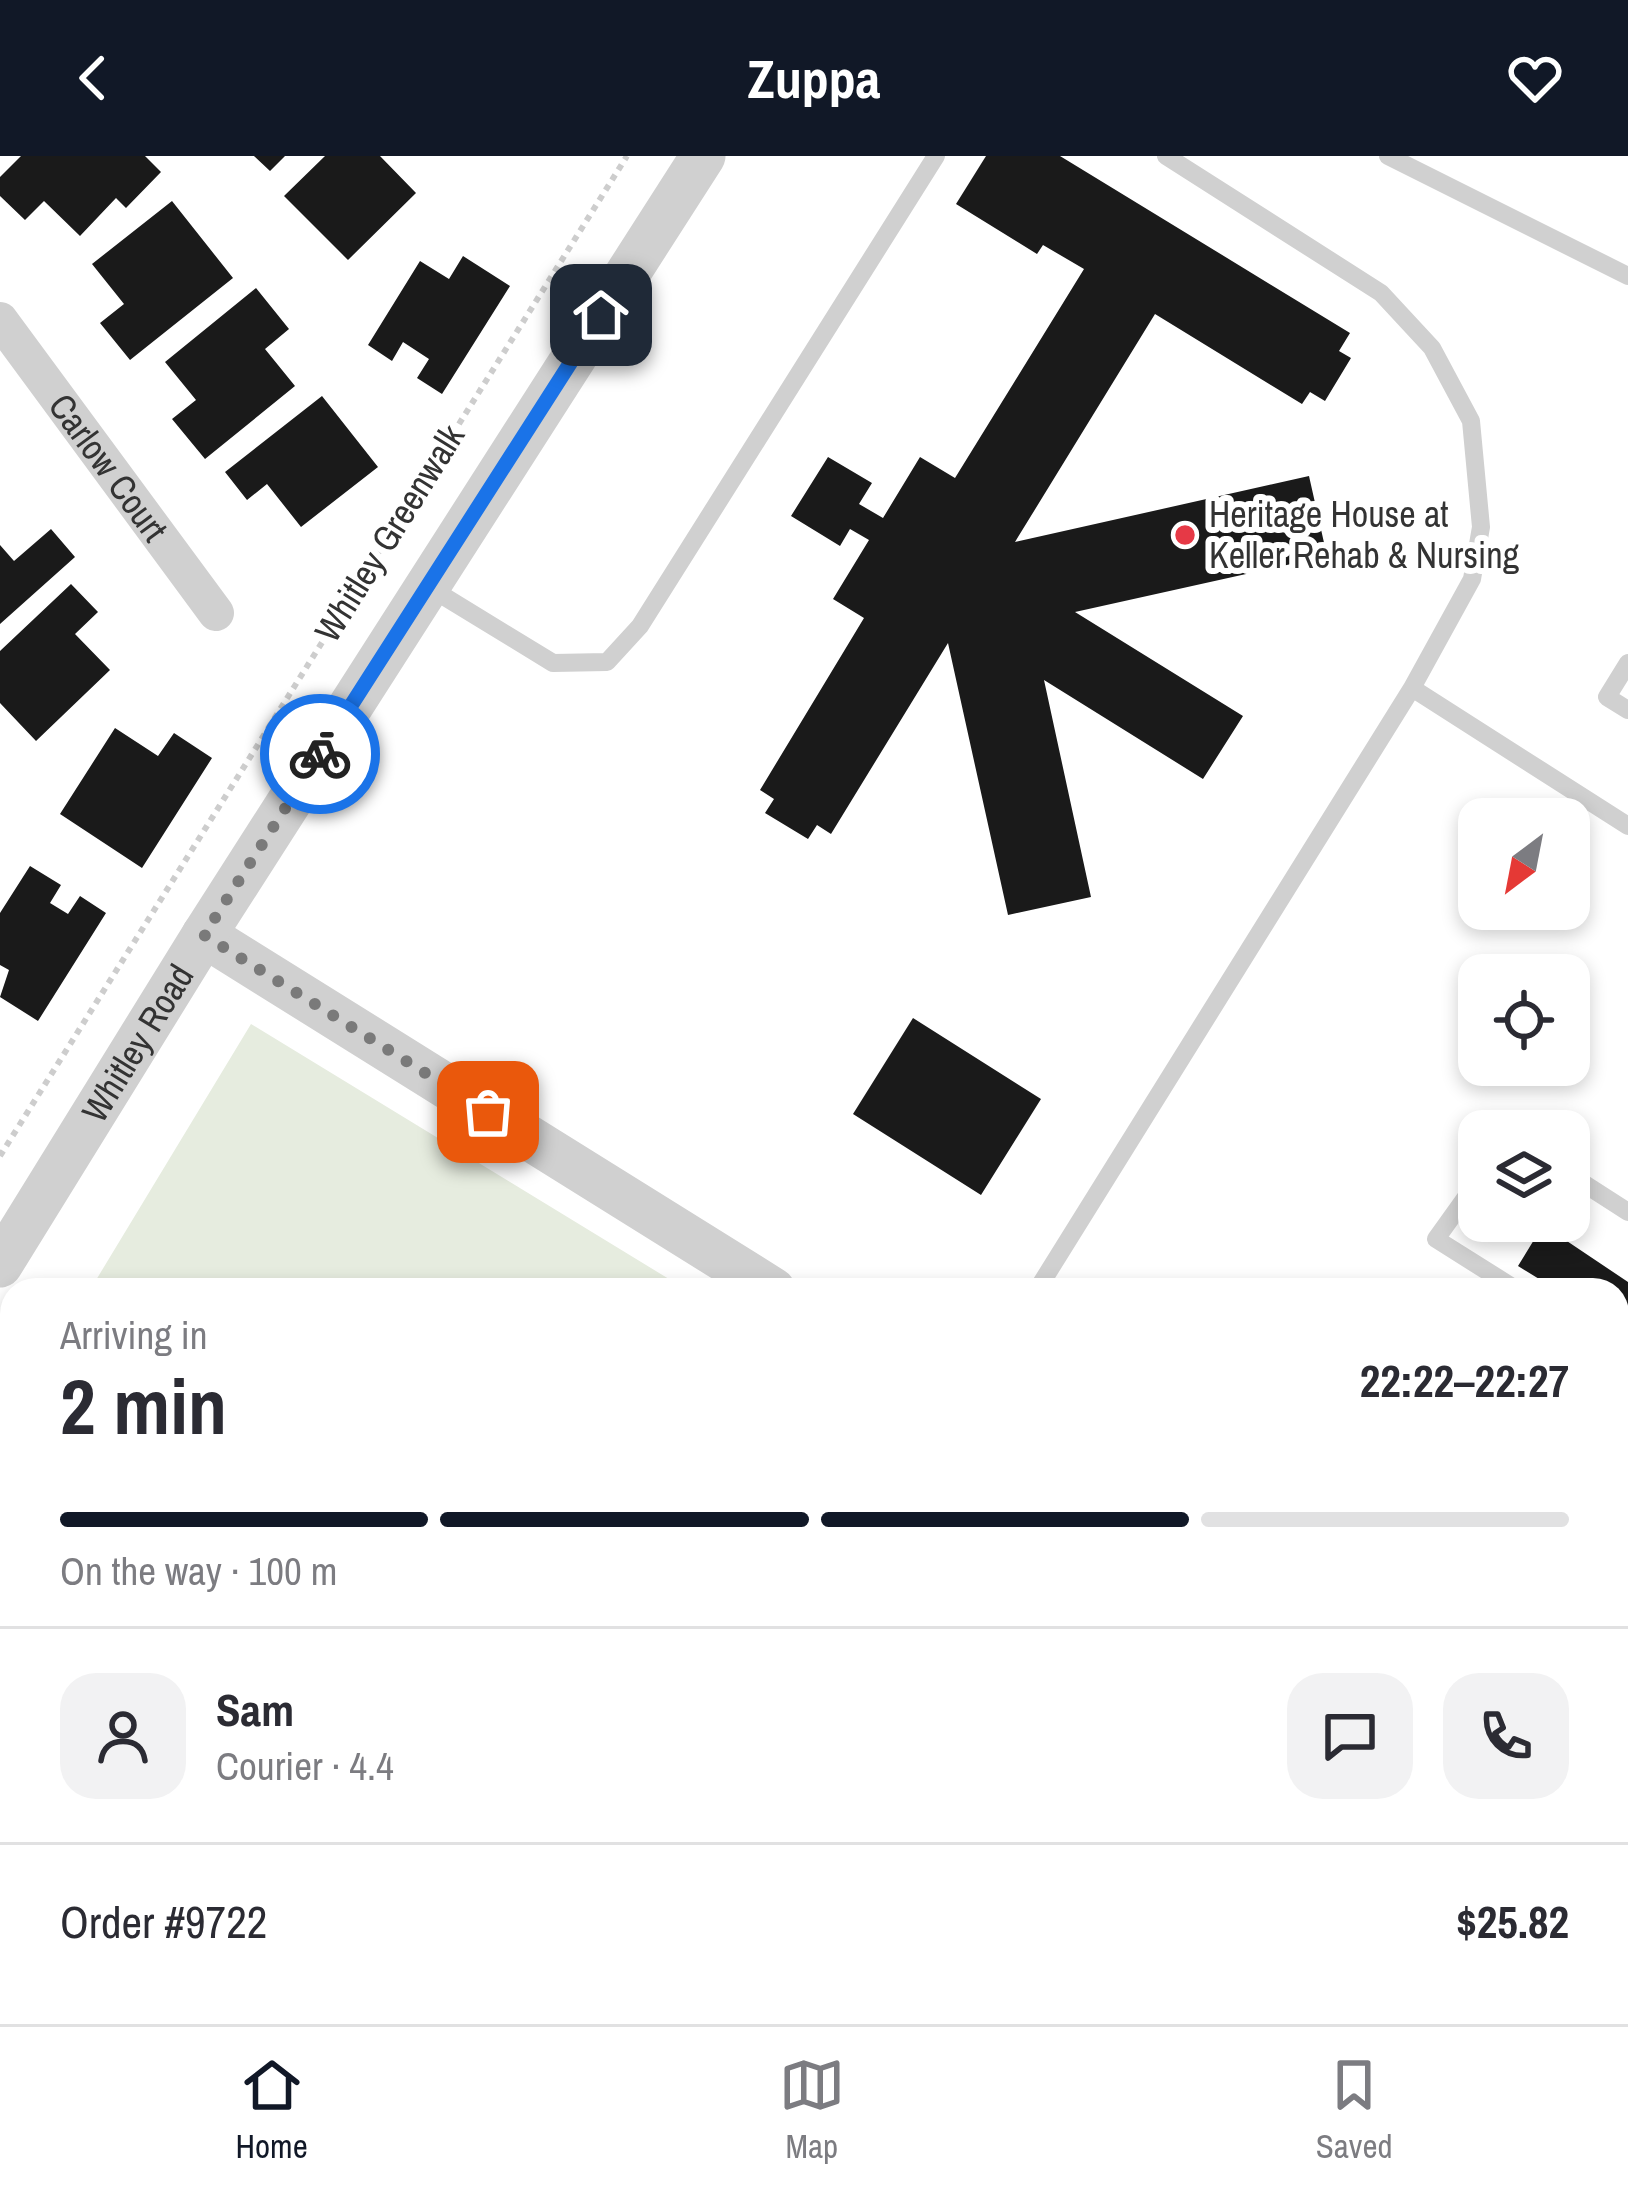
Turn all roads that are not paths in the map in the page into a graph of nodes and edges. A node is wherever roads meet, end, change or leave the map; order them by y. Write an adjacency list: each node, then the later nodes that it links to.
1 (704, 156): 7 (street, Whitley Road)
2 (936, 156): 7 (lane)
3 (1166, 156): 10 (lane)
4 (1388, 156): 5 (lane)
5 (1628, 276)
6 (0, 320): 8 (street, Carlow Court)
7 (427, 586): 13 (street, Whitley Road)
8 (216, 613)
9 (1628, 663): 11 (lane)
10 (1412, 688): 12 (lane); 19 (lane)
11 (1628, 710)
12 (1628, 826)
13 (204, 935): 17 (street, Whitley Road); 18 (street)
14 (1590, 1188): 16 (lane)
15 (1458, 1208): 20 (lane)
16 (1628, 1212)
17 (0, 1265)
18 (754, 1278)
19 (1048, 1278)
20 (1497, 1278)

